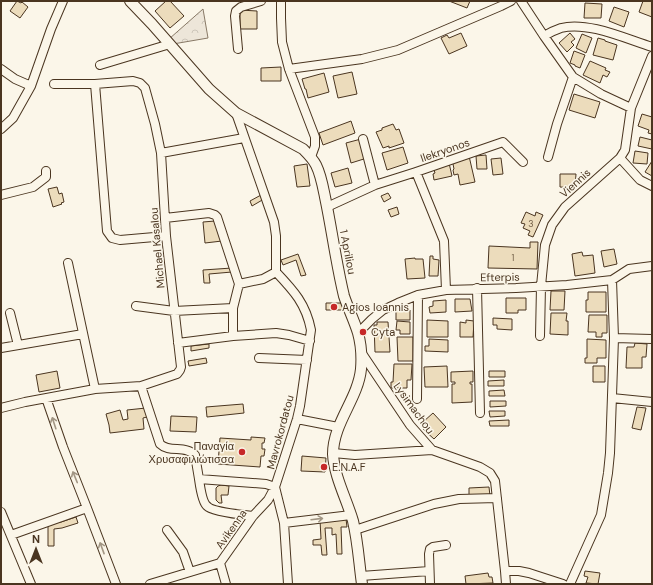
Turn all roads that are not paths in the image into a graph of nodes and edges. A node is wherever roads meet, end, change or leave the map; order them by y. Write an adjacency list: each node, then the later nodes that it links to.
1 (63, 1): 20 (street)
2 (130, 1): 10 (main road, 1 Apriliou)
3 (262, 1): 12 (street)
4 (281, 1): 16 (street)
5 (493, 1): 8 (street)
6 (510, 1): 8 (street)
7 (521, 1): 9 (street)
8 (501, 6): 16 (street)
9 (544, 36): 11 (street); 17 (street)
10 (170, 44): 14 (street); 22 (main road, 1 Apriliou)
11 (652, 47)
12 (238, 49)
13 (652, 56): 21 (street, Viennis)
14 (100, 65)
15 (1, 69): 20 (street)
16 (290, 69): 28 (street)
17 (572, 76): 21 (street); 27 (street)
18 (54, 84): 19 (street)
19 (94, 84): 26 (street, Michael Kasalou); 38 (street)
20 (30, 86): 23 (street)
21 (631, 108): 29 (street, Viennis)
22 (236, 113): 24 (street); 28 (main road, 1 Apriliou)
23 (1, 128)
24 (244, 138): 26 (street); 41 (street)
25 (363, 138): 33 (street)
26 (161, 153): 37 (street, Michael Kasalou)
27 (548, 157)
28 (311, 158): 36 (main road, 1 Apriliou)
29 (620, 158): 34 (street); 44 (street, Viennis)
30 (523, 162): 32 (street, Ilekryonos)
31 (46, 171): 35 (street)
32 (416, 172): 33 (street); 46 (street, Ilekryonos)
33 (375, 185): 36 (street)
34 (652, 186)
35 (1, 195)
36 (327, 207): 52 (main road, 1 Apriliou)
37 (165, 218): 38 (street, Michael Kasalou); 43 (street)
38 (166, 236): 50 (street, Michael Kasalou)
39 (68, 263): 53 (street)
40 (652, 266): 42 (street, Efterpis)
41 (276, 272): 43 (street); 58 (street, Mavrokordatou)
42 (612, 280): 44 (street, Efterpis); 56 (street)
43 (239, 284): 49 (street)
44 (541, 286): 45 (street, Efterpis); 55 (street, Viennis)
45 (477, 288): 46 (street, Efterpis); 72 (street)
46 (446, 290): 47 (street, Efterpis)
47 (418, 295): 52 (street, Efterpis); 69 (street)
48 (136, 306): 50 (street)
49 (233, 308): 50 (street); 54 (street)
50 (174, 311): 59 (street, Michael Kasalou)
51 (10, 313): 60 (street)
52 (358, 332): 62 (main road, 1 Apriliou)
53 (83, 334): 60 (street); 66 (street)
54 (233, 336): 58 (street); 59 (street)
55 (540, 336)
56 (614, 338): 57 (street); 68 (street)
57 (652, 339)
58 (310, 341): 64 (street, Mavrokordatou)
59 (178, 343): 65 (street, Michael Kasalou)
60 (18, 345): 61 (street)
61 (1, 348)
62 (361, 352): 74 (main road, 1 Apriliou); 75 (street, Lysimachou)
63 (259, 358): 64 (street)
64 (307, 360): 73 (street, Mavrokordatou)
65 (140, 386): 66 (street, Michael Kasalou); 77 (street)
66 (95, 389): 67 (street, Michael Kasalou)
67 (46, 398): 71 (street, Michael Kasalou); 80 (street, one-way to 67)
68 (612, 398): 70 (street); 102 (street)
69 (417, 399)
70 (652, 402)
71 (1, 408)
72 (480, 413)
73 (297, 419): 74 (street); 78 (street, Mavrokordatou)
74 (338, 427): 76 (main road, 1 Apriliou)
75 (432, 450): 76 (street); 79 (street, Lysimachou)
76 (333, 453): 82 (main road, 1 Apriliou)
77 (199, 479): 78 (street); 83 (street)
78 (276, 487): 83 (street, Avikenna); 84 (street, Mavrokordatou)
79 (497, 498): 86 (street); 91 (street, Lysimachou)
80 (87, 508): 87 (street); 95 (street, one-way to 80)
81 (1, 512): 87 (street)
82 (351, 515): 84 (street, one-way to 82); 86 (main road, 1 Apriliou)
83 (253, 516): 89 (street, Avikenna)
84 (284, 523): 98 (street, Mavrokordatou)
85 (167, 530): 92 (street)
86 (355, 530): 93 (main road, 1 Apriliou)
87 (10, 535): 94 (street)
88 (446, 545): 90 (street)
89 (220, 563): 92 (street, Avikenna); 97 (street)
90 (429, 571): 93 (street); 99 (street)
91 (505, 571): 100 (street, Lysimachou); 101 (street)
92 (190, 572): 96 (street, Avikenna)
93 (362, 580)
94 (31, 584)
95 (116, 584)
96 (150, 584)
97 (226, 584)
98 (288, 584)
99 (430, 584)
100 (506, 584)
101 (563, 584)
102 (570, 584)

